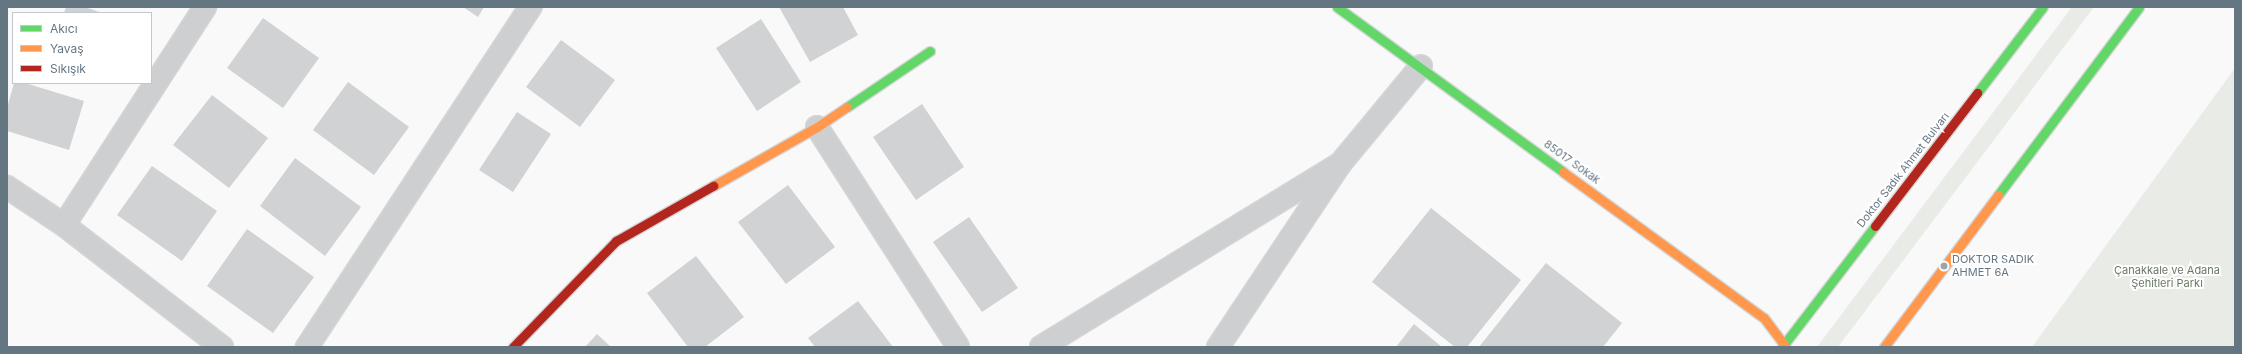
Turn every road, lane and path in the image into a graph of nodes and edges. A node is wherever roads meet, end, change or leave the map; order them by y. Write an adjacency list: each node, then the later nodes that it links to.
1 (205, 7): 11 (street)
2 (530, 7): 14 (street)
3 (1337, 7): 7 (street, 85017 Sokak)
4 (2043, 7): 12 (street, Doktor Sadık Ahmet Bulvarı)
5 (2140, 7): 19 (street)
6 (930, 51): 8 (street)
7 (1421, 66): 9 (street); 12 (street, 85017 Sokak)
8 (818, 127): 15 (street); 16 (street)
9 (1340, 164): 17 (street); 18 (street)
10 (7, 187): 11 (street)
11 (64, 226): 13 (street)
12 (1783, 346)
13 (222, 347)
14 (307, 347)
15 (513, 347)
16 (958, 347)
17 (1040, 347)
18 (1218, 347)
19 (1884, 347)

